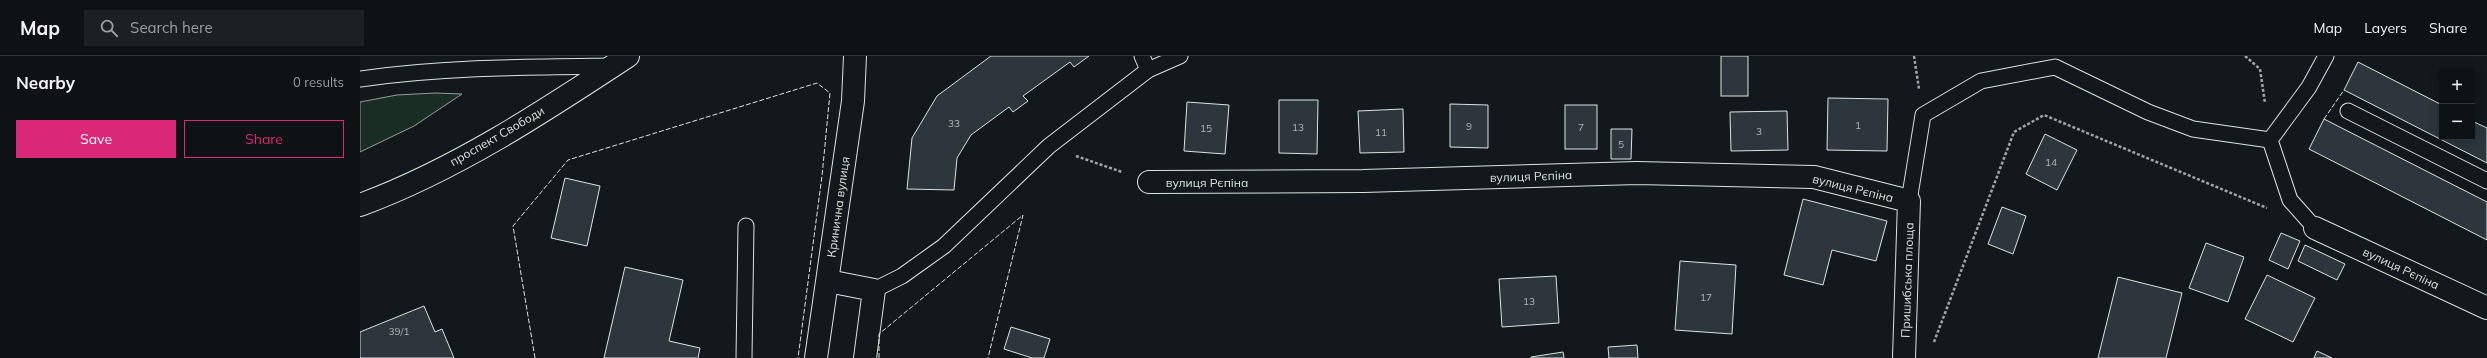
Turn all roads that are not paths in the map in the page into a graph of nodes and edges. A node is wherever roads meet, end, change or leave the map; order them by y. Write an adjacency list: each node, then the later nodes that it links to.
1 (855, 56): 16 (street, Кринична вулиця)
2 (1142, 56): 6 (lane)
3 (1180, 56): 6 (lane)
4 (2326, 56): 9 (lane)
5 (620, 61): 7 (lane); 13 (street, проспект Свободи)
6 (1148, 70): 17 (lane)
7 (360, 79)
8 (2348, 111): 10 (lane)
9 (2270, 140): 12 (lane); 15 (lane)
10 (2487, 181)
11 (1149, 182): 12 (street, вулиця Рєпіна)
12 (1909, 201): 22 (street, Пришибська площа)
13 (360, 205)
14 (746, 226): 19 (lane)
15 (2315, 228): 18 (street, вулиця Рєпіна)
16 (828, 281): 17 (street); 20 (street, Кринична вулиця)
17 (874, 290): 21 (street)
18 (2487, 308)
19 (744, 358)
20 (816, 358)
21 (865, 358)
22 (1904, 358)

